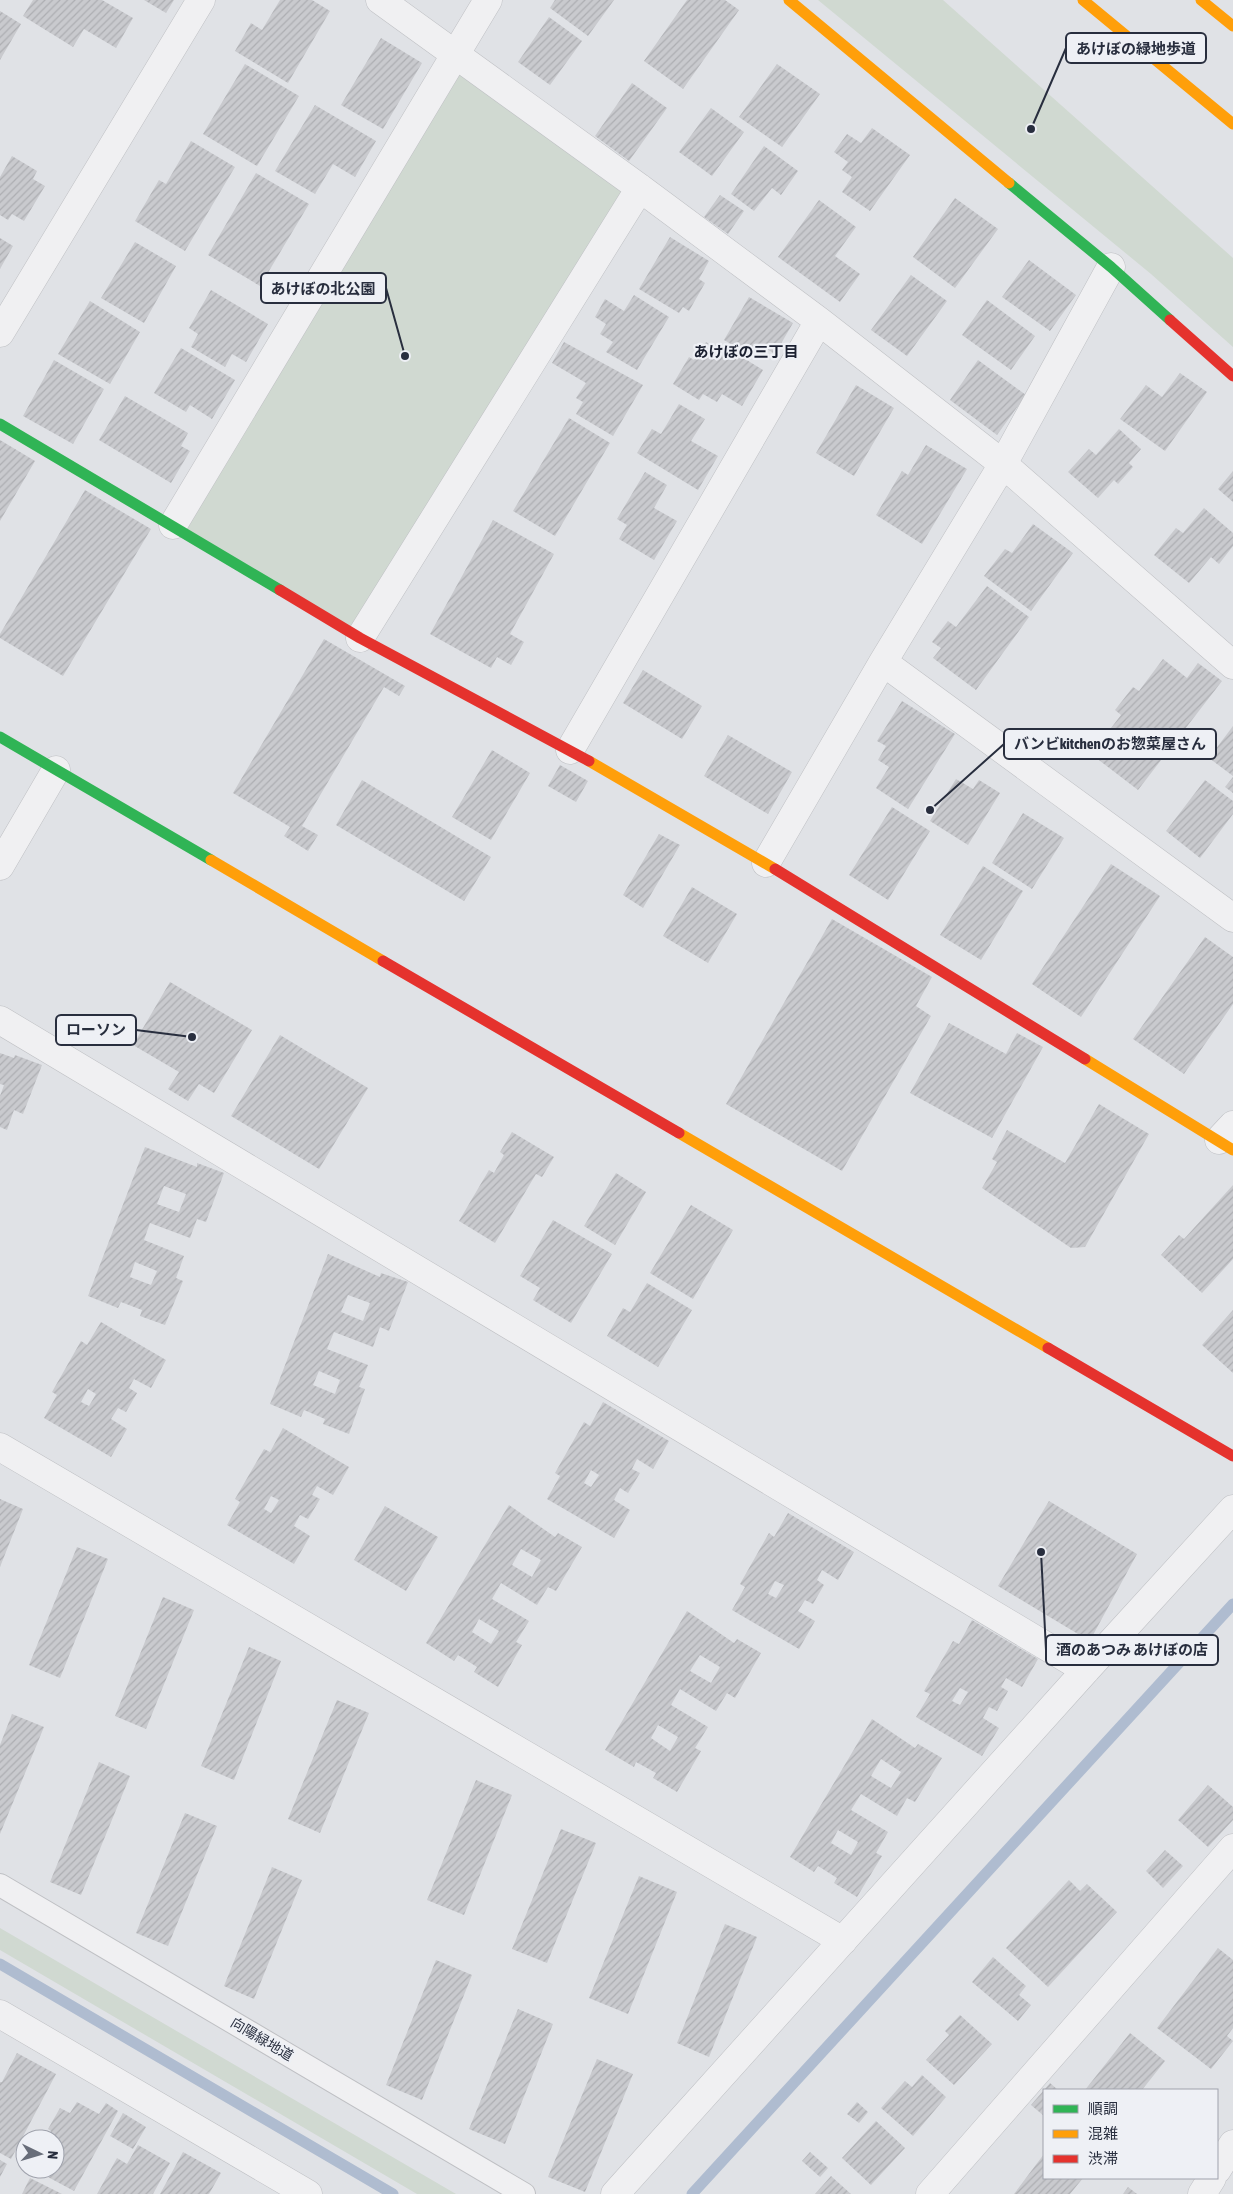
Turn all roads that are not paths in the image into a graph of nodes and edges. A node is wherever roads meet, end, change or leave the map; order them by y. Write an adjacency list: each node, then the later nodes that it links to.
1 (201, 0): 13 (street)
2 (380, 0): 8 (street)
3 (488, 0): 8 (street)
4 (789, 0): 11 (main road)
5 (1083, 0): 9 (main road)
6 (1201, 0): 7 (main road)
7 (1233, 26)
8 (456, 53): 10 (street); 17 (street)
9 (1233, 124)
10 (640, 188): 12 (street); 18 (street)
11 (1111, 267): 14 (main road); 16 (street)
12 (819, 321): 16 (street); 22 (street)
13 (0, 333)
14 (1233, 376)
15 (0, 424): 17 (main road)
16 (1003, 464): 19 (street); 20 (street)
17 (173, 525): 18 (main road)
18 (360, 638): 22 (main road)
19 (883, 662): 24 (street); 26 (street)
20 (1233, 665)
21 (0, 737): 23 (main road)
22 (570, 750): 24 (main road)
23 (56, 770): 25 (street); 30 (main road)
24 (766, 863): 28 (main road)
25 (0, 866)
26 (1233, 918)
27 (0, 1020): 32 (street)
28 (1228, 1138)
29 (0, 1447): 35 (street)
30 (1233, 1456)
31 (1233, 1509): 32 (street)
32 (1086, 1670): 35 (street)
33 (1233, 1848): 43 (street)
34 (0, 1885): 41 (lane, 向陽緑地道)
35 (843, 1941): 42 (street)
36 (0, 2014): 40 (street)
37 (1233, 2144): 38 (street)
38 (1218, 2168)
39 (1211, 2179): 44 (street)
40 (308, 2194)
41 (524, 2194)
42 (615, 2194)
43 (930, 2194)
44 (1202, 2194)

